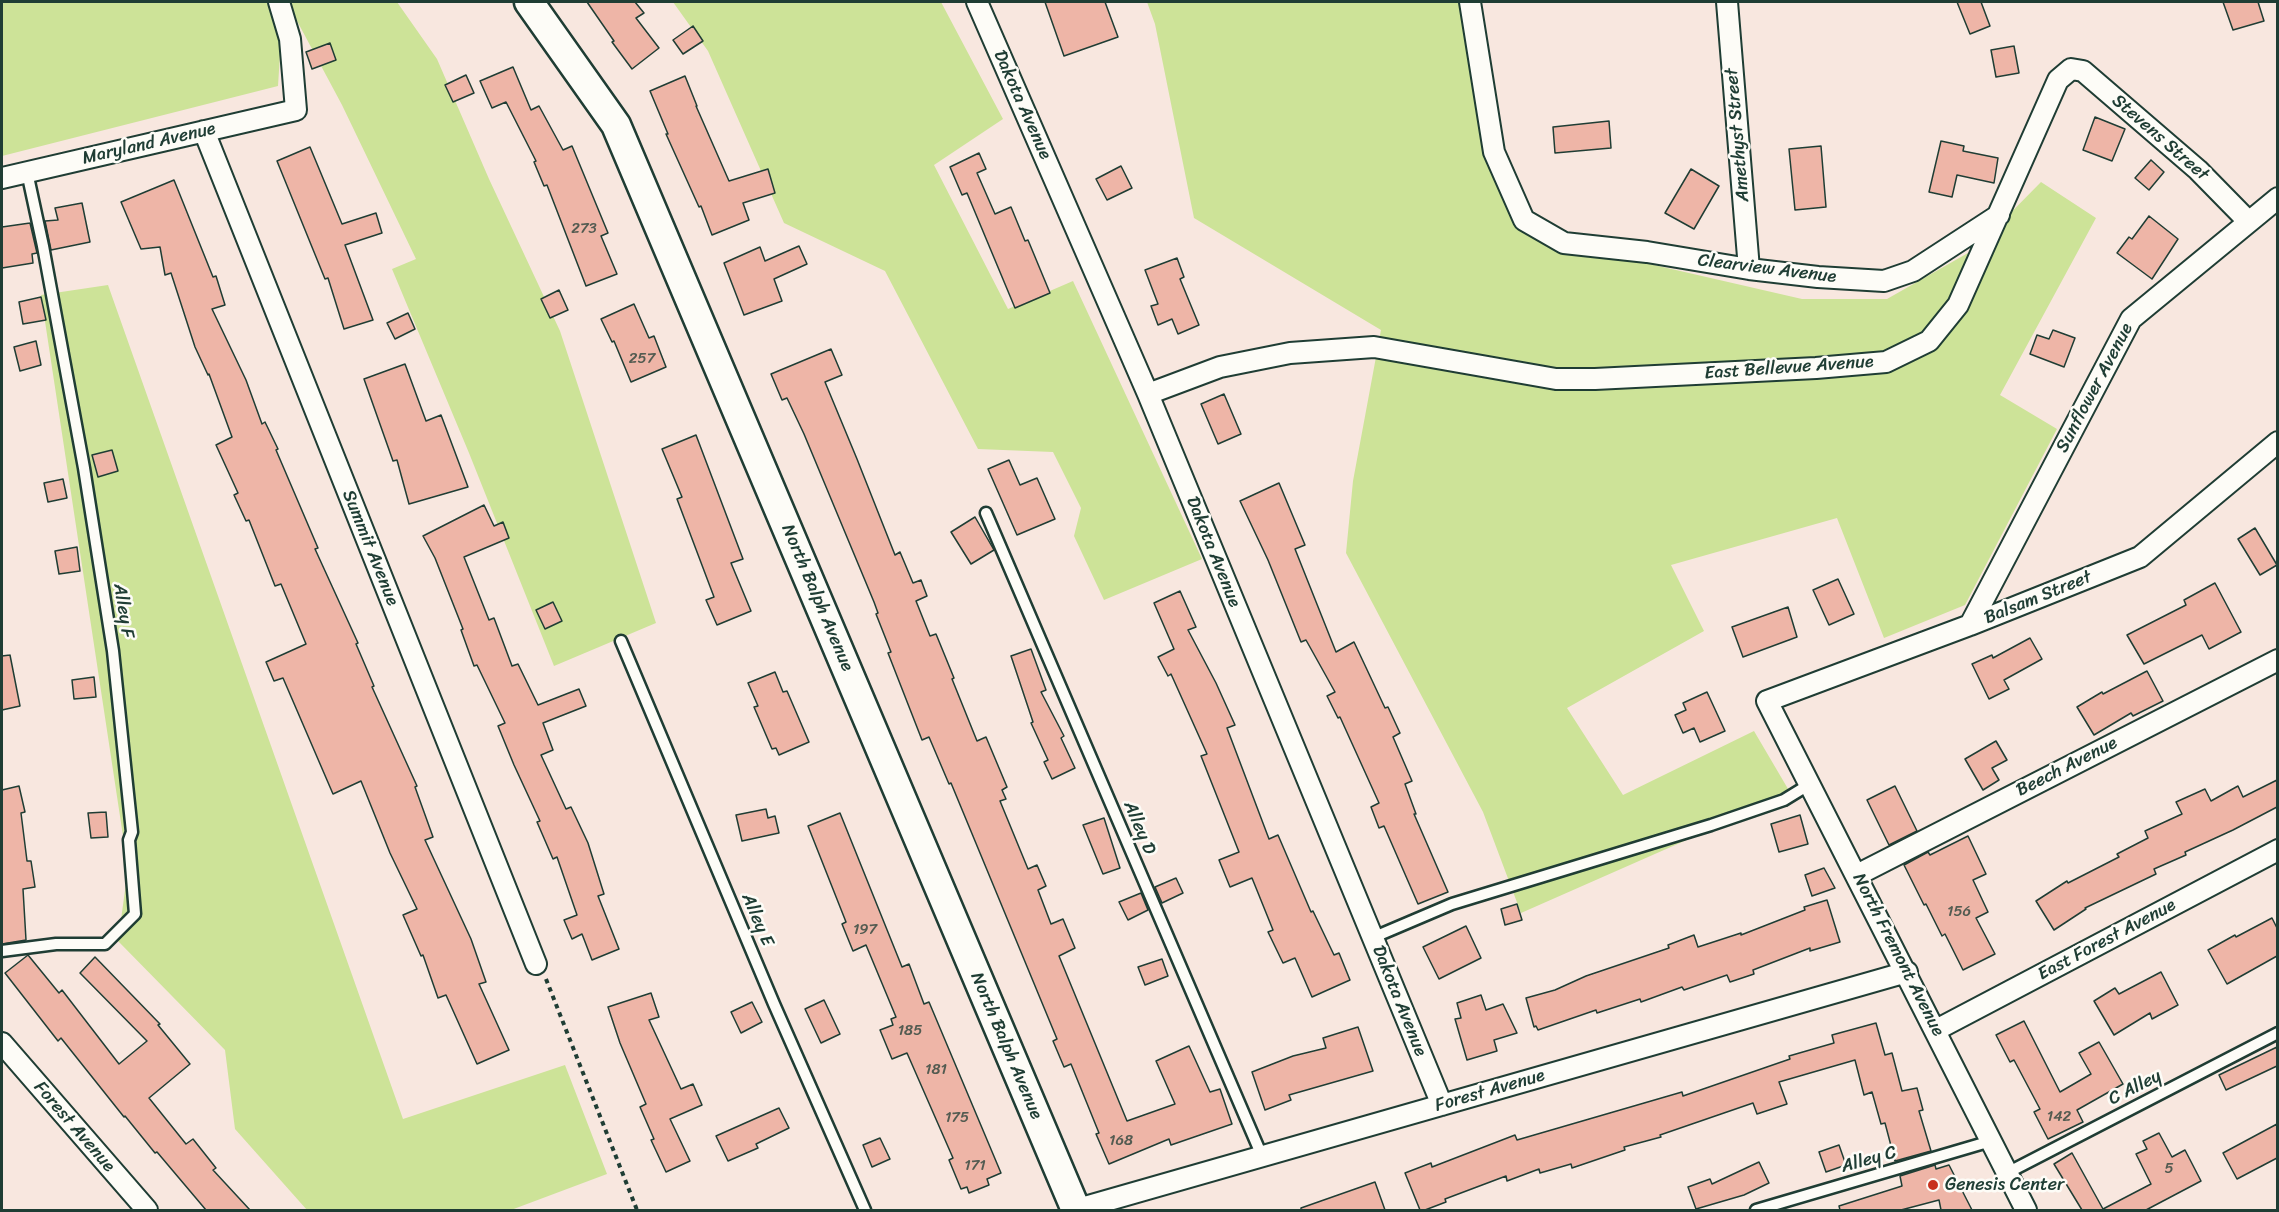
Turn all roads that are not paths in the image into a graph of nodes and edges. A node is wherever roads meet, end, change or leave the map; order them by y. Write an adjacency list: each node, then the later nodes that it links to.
1 (279, 2): 7 (street, Maryland Avenue)
2 (530, 2): 37 (street, North Balph Avenue)
3 (977, 2): 14 (street, Dakota Avenue)
4 (1470, 2): 13 (street, Clearview Avenue)
5 (1727, 2): 13 (street, Amethyst Street)
6 (2065, 72): 11 (street, East Bellevue Avenue); 12 (street, Stevens Street)
7 (204, 131): 8 (street, Maryland Avenue); 26 (street, Summit Avenue)
8 (27, 172): 9 (street, Maryland Avenue); 25 (lane, Alley F)
9 (2, 178)
10 (2277, 198): 12 (street, Sunflower Avenue)
11 (1999, 215): 13 (street, Clearview Avenue); 14 (street, East Bellevue Avenue)
12 (2248, 221): 17 (street, Sunflower Avenue)
13 (1749, 269)
14 (1148, 394): 24 (street, Dakota Avenue)
15 (2277, 442): 17 (street, Balsam Street)
16 (986, 513): 33 (lane, Alley D)
17 (1970, 625): 20 (street, Balsam Street)
18 (621, 641): 36 (lane, Alley E)
19 (2277, 660): 23 (street, Beech Avenue)
20 (1767, 700): 21 (street, North Fremont Avenue)
21 (1810, 784): 23 (street, North Fremont Avenue); 24 (lane)
22 (2277, 850): 28 (street, East Forest Avenue)
23 (1857, 875): 27 (street, North Fremont Avenue)
24 (1372, 938): 31 (street, Dakota Avenue)
25 (2, 951)
26 (541, 970)
27 (1907, 972): 28 (street, North Fremont Avenue); 31 (street, Forest Avenue)
28 (1936, 1030): 32 (street, North Fremont Avenue)
29 (2277, 1033): 34 (lane, C Alley)
30 (2, 1043): 35 (street, Forest Avenue)
31 (1442, 1105): 33 (street, Forest Avenue)
32 (1991, 1141): 34 (street, North Fremont Avenue); 38 (lane, Alley C)
33 (1262, 1156): 37 (street, Forest Avenue)
34 (2007, 1173): 39 (street, North Fremont Avenue)
35 (147, 1210)
36 (865, 1210)
37 (1075, 1210)
38 (1756, 1210)
39 (2026, 1210)

